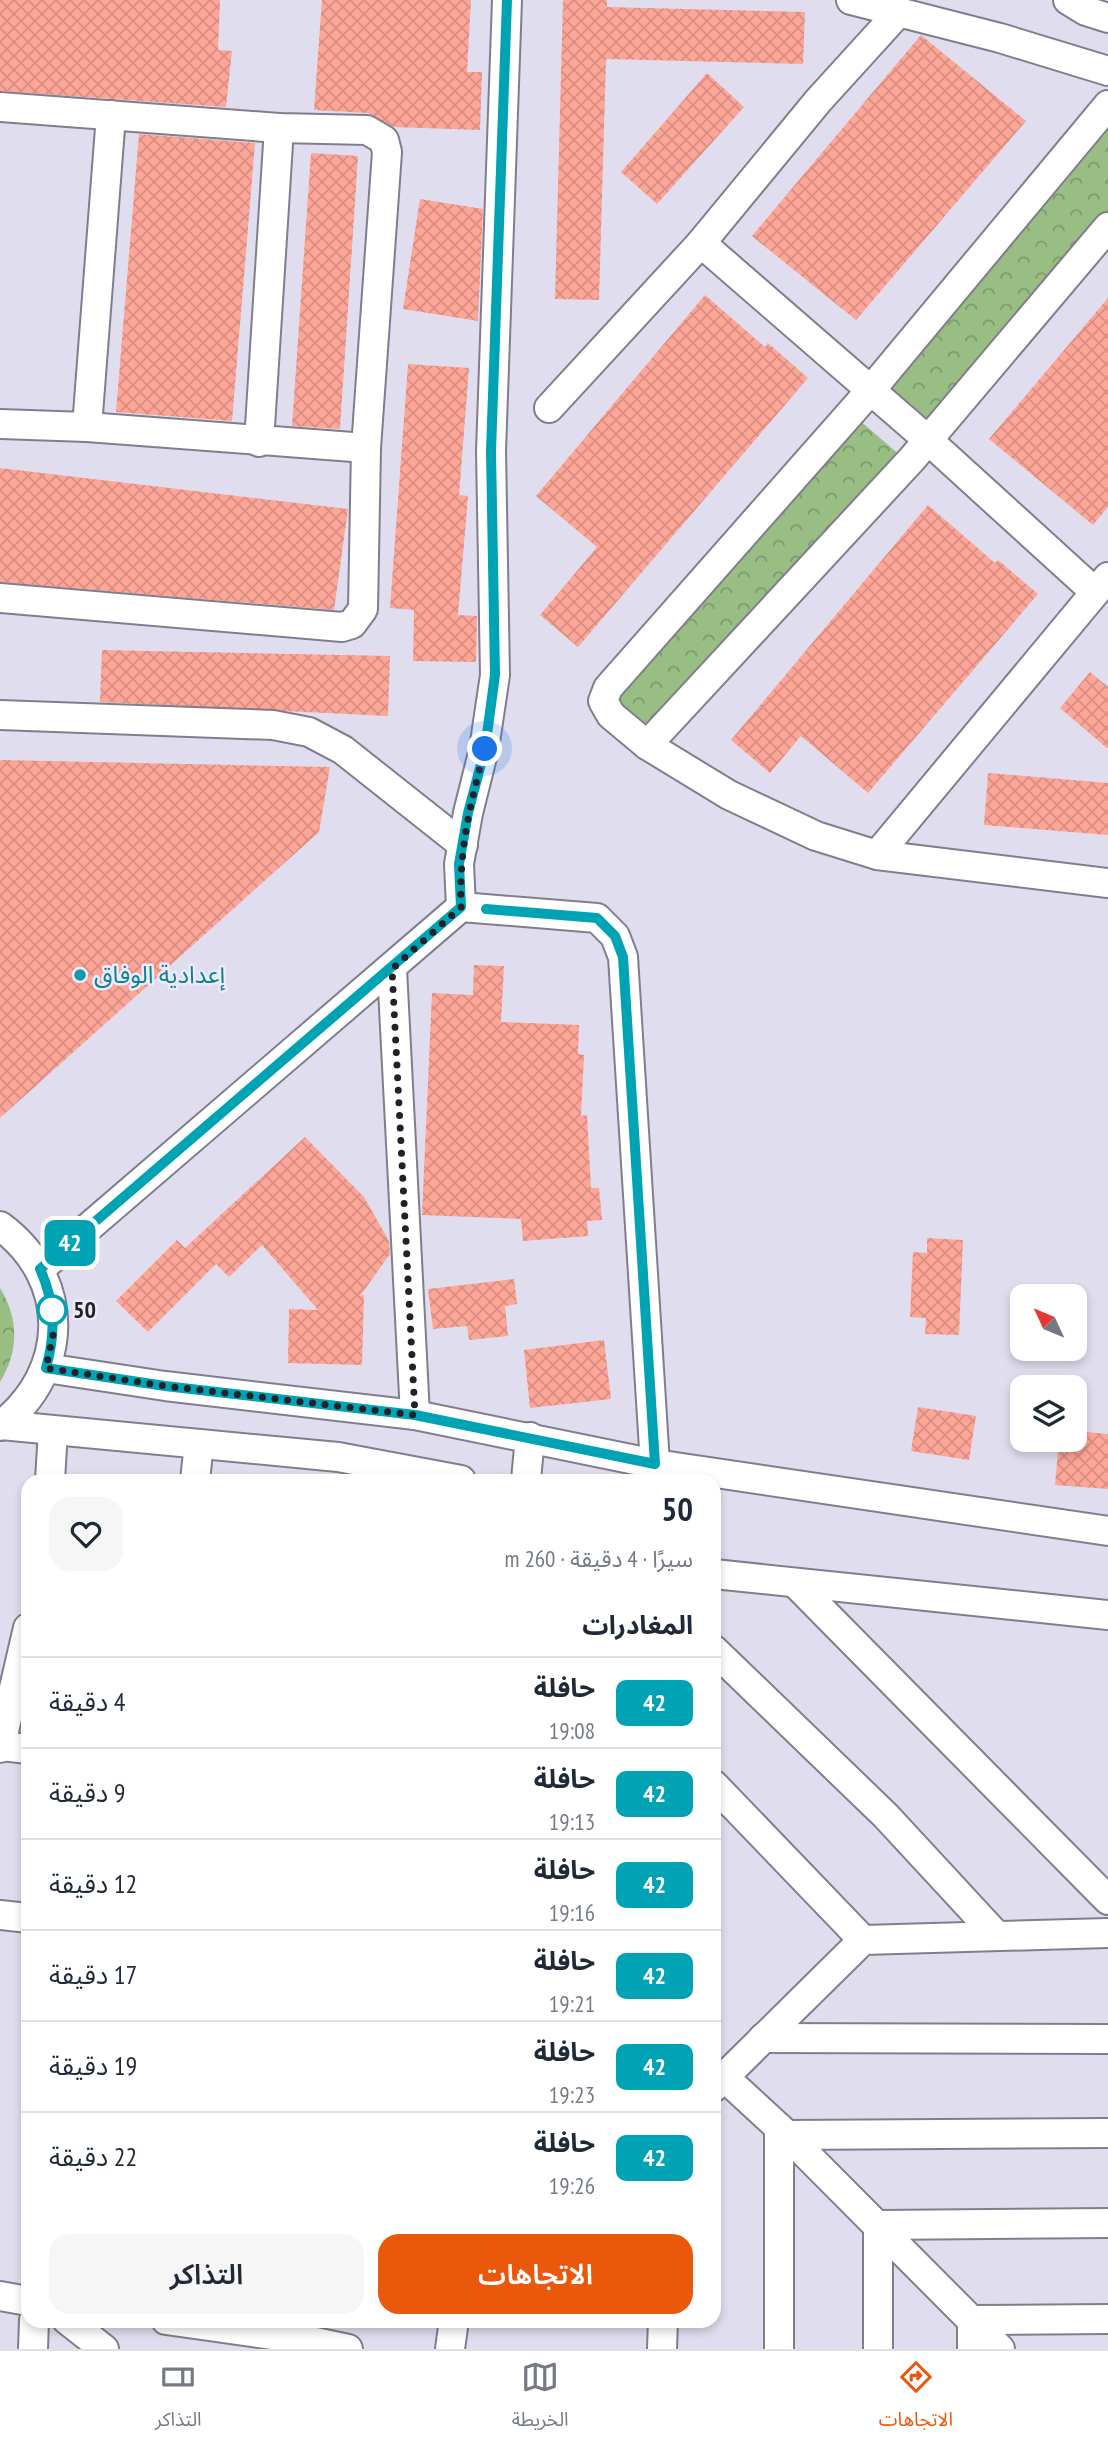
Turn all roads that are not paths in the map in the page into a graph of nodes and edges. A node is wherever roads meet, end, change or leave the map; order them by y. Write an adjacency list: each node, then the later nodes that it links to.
1 (507, 0): 24 (street)
2 (851, 0): 4 (street)
3 (1068, 0): 5 (street)
4 (898, 13): 6 (street); 12 (street)
5 (1108, 18)
6 (1108, 71)
7 (1108, 105): 13 (street)
8 (0, 107): 9 (street)
9 (111, 116): 10 (street); 16 (street)
10 (279, 128): 18 (street); 19 (street)
11 (1108, 227): 17 (street)
12 (701, 243): 13 (street); 14 (street)
13 (870, 391): 17 (street); 23 (street)
14 (550, 408)
15 (0, 424): 16 (street)
16 (87, 427): 18 (street)
17 (928, 440): 20 (street); 23 (street)
18 (259, 442): 19 (street)
19 (366, 448): 21 (street)
20 (1101, 584): 25 (street)
21 (0, 598)
22 (0, 715): 24 (street)
23 (647, 745): 25 (street)
24 (463, 845): 27 (street)
25 (877, 855): 26 (street)
26 (1108, 883)
27 (461, 907): 28 (street); 38 (street)
28 (392, 969): 30 (street); 32 (street)
29 (0, 1226): 30 (street)
30 (40, 1269): 31 (street)
31 (46, 1368): 32 (street); 33 (street)
32 (415, 1415): 35 (street)
33 (0, 1426): 34 (street)
34 (52, 1431): 36 (street); 39 (street)
35 (530, 1437): 38 (street); 42 (street)
36 (199, 1444): 37 (street); 40 (street)
37 (337, 1469): 41 (street)
38 (656, 1472)
39 (50, 1474)
40 (196, 1474)
41 (393, 1474)
42 (527, 1474)
43 (721, 1480): 44 (street)
44 (1108, 1531)
45 (721, 1575): 46 (street)
46 (795, 1583): 47 (street); 53 (street)
47 (1108, 1615)
48 (721, 1657): 57 (street)
49 (21, 1662): 50 (street)
50 (0, 1747): 51 (street)
51 (21, 1748)
52 (721, 1792): 58 (street)
53 (1108, 1900)
54 (0, 1914): 55 (street)
55 (21, 1917)
56 (1108, 1933): 57 (street)
57 (997, 1936): 58 (street)
58 (863, 1940): 59 (street)
59 (763, 2038): 60 (street); 61 (street)
60 (1108, 2039)
61 (721, 2080)
62 (721, 2084): 63 (street)
63 (783, 2132): 64 (street); 66 (street); 82 (street)
64 (1108, 2133)
65 (1108, 2223): 66 (street)
66 (878, 2225): 70 (street); 83 (street)
67 (0, 2296): 68 (street)
68 (21, 2300)
69 (1108, 2319): 70 (street)
70 (972, 2320): 84 (street); 85 (street)
71 (34, 2328): 76 (street)
72 (77, 2328): 77 (street)
73 (216, 2328): 78 (street); 79 (street)
74 (453, 2328): 80 (street)
75 (663, 2328): 81 (street)
76 (33, 2349)
77 (104, 2349)
78 (237, 2349)
79 (348, 2349)
80 (450, 2349)
81 (662, 2349)
82 (779, 2349)
83 (878, 2349)
84 (972, 2349)
85 (999, 2349)

